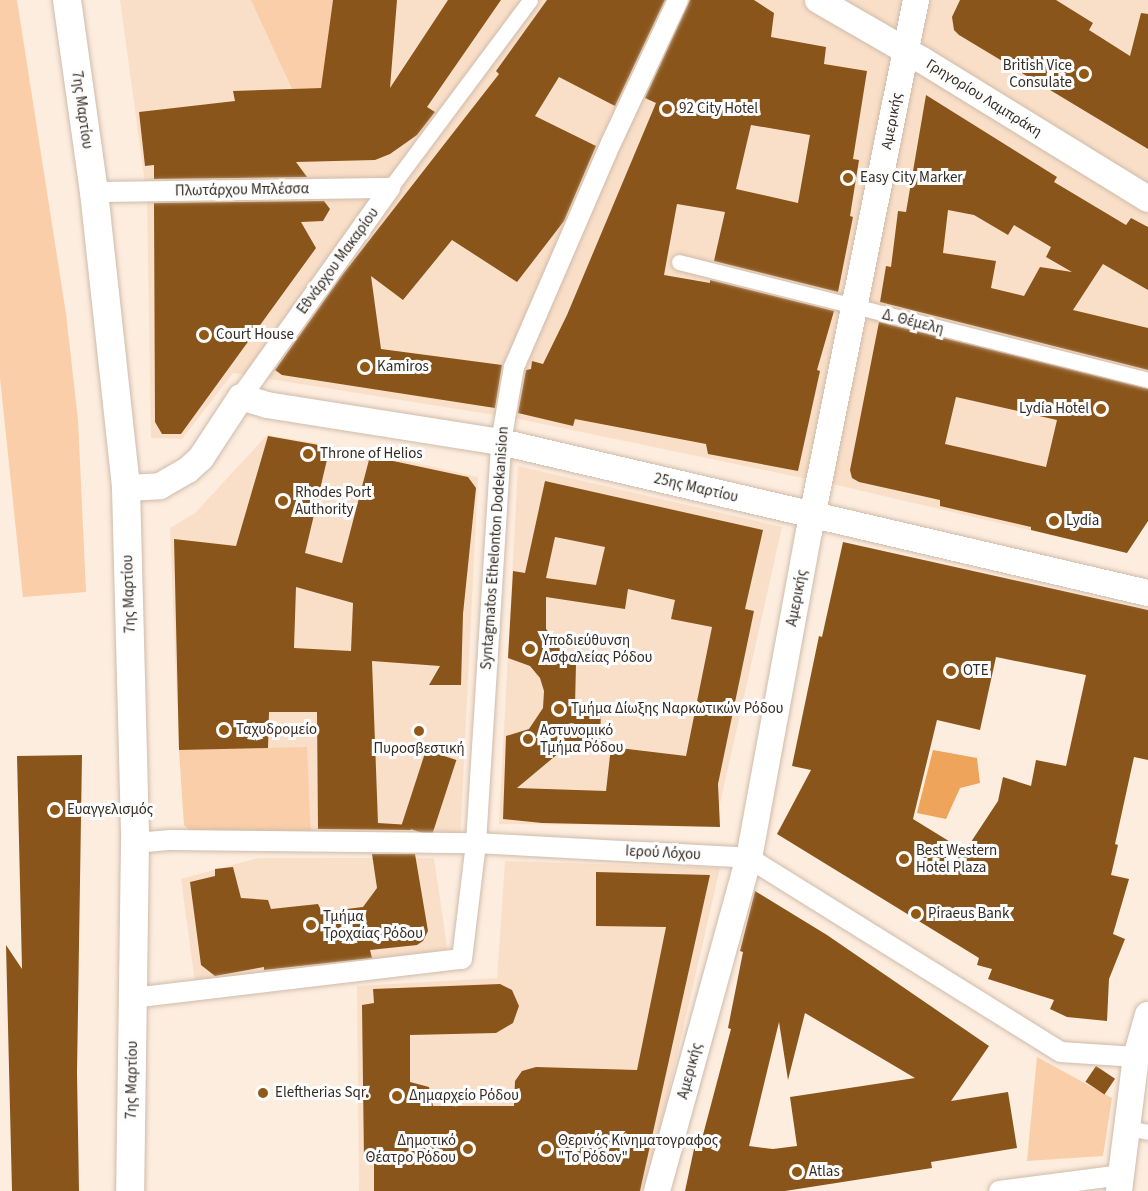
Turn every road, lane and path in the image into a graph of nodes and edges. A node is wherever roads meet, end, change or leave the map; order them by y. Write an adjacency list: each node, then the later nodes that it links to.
1 (67, 0): 8 (main road, 7ης Μαρτίου)
2 (530, 0): 7 (street, Εθνάρχου Μακαρίου)
3 (678, 0): 14 (street, Syntagmatos Ethelonton Dodekanision)
4 (818, 0): 6 (street, Γρηγορίου Λαμπράκη)
5 (916, 0): 6 (street, Αμερικής)
6 (904, 51): 9 (street, Γρηγορίου Λαμπράκη); 11 (street, Αμερικής)
7 (390, 188): 8 (street, Πλωτάρχου Μπλέσσα); 13 (street, Εθνάρχου Μακαρίου)
8 (94, 192): 15 (main road, 7ης Μαρτίου)
9 (1148, 199)
10 (679, 262): 11 (street, Δ. Θέμελη)
11 (856, 308): 12 (street, Δ. Θέμελη); 16 (street, Αμερικής)
12 (1148, 380)
13 (241, 397): 14 (street, 25ης Μαρτίου); 15 (street, Εθνάρχου Μακαρίου)
14 (501, 442): 16 (street, 25ης Μαρτίου); 19 (street, Syntagmatos Ethelonton Dodekanision)
15 (126, 488): 18 (main road, 7ης Μαρτίου)
16 (813, 516): 17 (street, 25ης Μαρτίου); 20 (street, Αμερικής)
17 (1148, 593)
18 (135, 843): 19 (street, Ιερού Λόχου); 21 (main road, 7ης Μαρτίου)
19 (476, 843): 20 (street, Ιερού Λόχου); 21 (street, Syntagmatos Ethelonton Dodekanision)
20 (749, 858): 23 (street, Ιερού Λόχου); 27 (street, Αμερικής)
21 (133, 998): 26 (main road, 7ης Μαρτίου)
22 (1148, 1015): 23 (street)
23 (1136, 1057): 24 (street)
24 (1138, 1130): 25 (street)
25 (1120, 1183): 28 (street)
26 (130, 1191)
27 (657, 1191)
28 (999, 1191)

